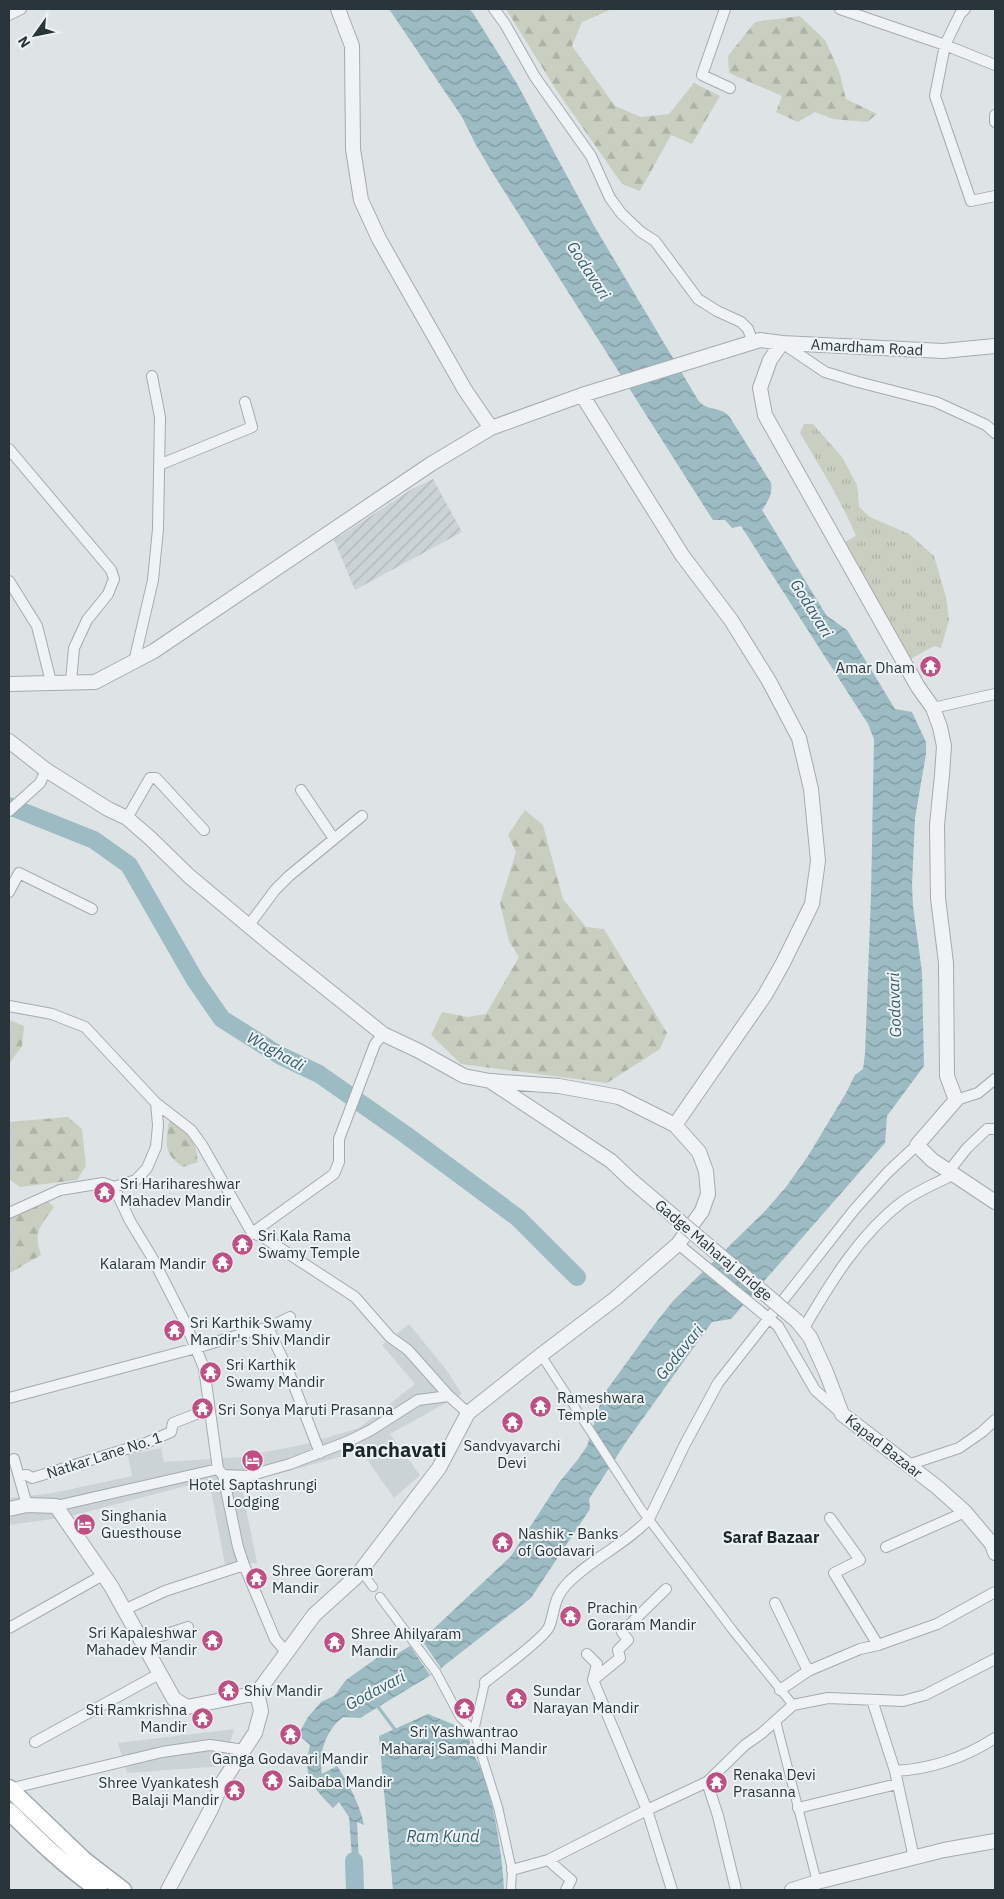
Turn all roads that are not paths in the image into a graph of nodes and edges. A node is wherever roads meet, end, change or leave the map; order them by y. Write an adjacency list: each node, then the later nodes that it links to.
1 (20, 9): 7 (street)
2 (338, 9): 20 (street)
3 (494, 9): 15 (street)
4 (725, 9): 10 (street)
5 (840, 9): 8 (street)
6 (965, 9): 8 (street)
7 (9, 15)
8 (945, 45): 9 (street); 13 (street)
9 (995, 65)
10 (730, 88)
11 (995, 115): 12 (street)
12 (995, 122)
13 (995, 196)
14 (782, 343): 15 (street, Amardham Road); 16 (street, Amardham Road); 21 (street); 30 (street)
15 (746, 345): 18 (street, Amardham Road)
16 (995, 346)
17 (152, 376): 23 (street)
18 (582, 395): 20 (street, Amardham Road); 48 (street)
19 (245, 402): 23 (street)
20 (491, 428): 25 (street, Amardham Road)
21 (995, 433)
22 (9, 450): 26 (street)
23 (159, 465): 25 (street)
24 (9, 581): 27 (street)
25 (134, 662): 26 (street, Amardham Road)
26 (71, 681): 27 (street, Amardham Road)
27 (51, 682): 28 (street, Amardham Road)
28 (9, 684)
29 (995, 694): 30 (street)
30 (933, 708): 46 (street)
31 (9, 741): 32 (street)
32 (43, 777): 34 (street); 36 (street)
33 (301, 790): 38 (street)
34 (9, 811)
35 (362, 816): 38 (street)
36 (126, 818): 37 (street); 41 (street)
37 (204, 830)
38 (334, 839): 41 (street)
39 (9, 892): 40 (street)
40 (92, 909)
41 (249, 925): 43 (street)
42 (9, 1006): 47 (street)
43 (383, 1034): 45 (street); 55 (street)
44 (995, 1079): 46 (street)
45 (490, 1081): 48 (street); 59 (street, Gadge Maharaj Bridge, bridge)
46 (956, 1100): 50 (street)
47 (156, 1103): 52 (street); 55 (street)
48 (675, 1126): 56 (street)
49 (995, 1129): 51 (street)
50 (917, 1145): 51 (street); 58 (street)
51 (951, 1173): 53 (street); 59 (street)
52 (114, 1187): 54 (street); 61 (street)
53 (995, 1202)
54 (9, 1213)
55 (252, 1233): 63 (street)
56 (678, 1244): 58 (street); 62 (street)
57 (290, 1318): 60 (street)
58 (769, 1319): 67 (street); 79 (street)
59 (800, 1324): 67 (street, Kapad Bazaar)
60 (268, 1328): 61 (street); 69 (street)
61 (196, 1348): 64 (street); 65 (street)
62 (541, 1355): 66 (street); 79 (street)
63 (449, 1396): 66 (street); 69 (street)
64 (9, 1398)
65 (209, 1409): 72 (street); 73 (street, Natkar Lane No. 1)
66 (468, 1414): 83 (street)
67 (842, 1414): 71 (street, Kapad Bazaar)
68 (995, 1420): 71 (street)
69 (320, 1453): 72 (street)
70 (14, 1459): 73 (street)
71 (908, 1465): 77 (street, Kapad Bazaar)
72 (221, 1472): 75 (street); 82 (street)
73 (19, 1476): 74 (street)
74 (28, 1506): 75 (street); 76 (street)
75 (56, 1506): 84 (street)
76 (9, 1509)
77 (965, 1512): 80 (street, Kapad Bazaar); 81 (street)
78 (830, 1518): 94 (street)
79 (649, 1519): 101 (street); 102 (street)
80 (994, 1546)
81 (886, 1547)
82 (244, 1566): 90 (street); 95 (street)
83 (361, 1571): 85 (street); 95 (street)
84 (103, 1575): 90 (street); 92 (street)
85 (373, 1587)
86 (666, 1589): 100 (street)
87 (995, 1592): 94 (street)
88 (380, 1597): 107 (street)
89 (775, 1603): 98 (street)
90 (124, 1610): 93 (street)
91 (188, 1627): 93 (street)
92 (9, 1628)
93 (143, 1642): 99 (street)
94 (878, 1645): 98 (street)
95 (287, 1653): 103 (street)
96 (587, 1654): 100 (street)
97 (995, 1659): 104 (street)
98 (808, 1671): 102 (street)
99 (159, 1674): 103 (street); 109 (street)
100 (593, 1680): 116 (street)
101 (485, 1682): 107 (street)
102 (780, 1690): 105 (street)
103 (257, 1693): 110 (street)
104 (872, 1700): 105 (street); 111 (street)
105 (793, 1705): 106 (street)
106 (776, 1721): 112 (street); 115 (street)
107 (474, 1731): 121 (street)
108 (995, 1738): 111 (street)
109 (35, 1742)
110 (244, 1750): 114 (street); 125 (street)
111 (895, 1771): 113 (street)
112 (707, 1782): 116 (street); 129 (street)
113 (897, 1784): 115 (street); 119 (street)
114 (9, 1789): 124 (main road)
115 (798, 1808): 122 (street)
116 (647, 1810): 120 (street); 128 (street)
117 (9, 1811): 123 (main road)
118 (995, 1841): 119 (street)
119 (914, 1858): 122 (street)
120 (548, 1860): 121 (street); 127 (street)
121 (512, 1870): 126 (street)
122 (817, 1882): 130 (street)
123 (99, 1890)
124 (123, 1890)
125 (168, 1890)
126 (511, 1890)
127 (566, 1890)
128 (672, 1890)
129 (736, 1890)
130 (792, 1890)

